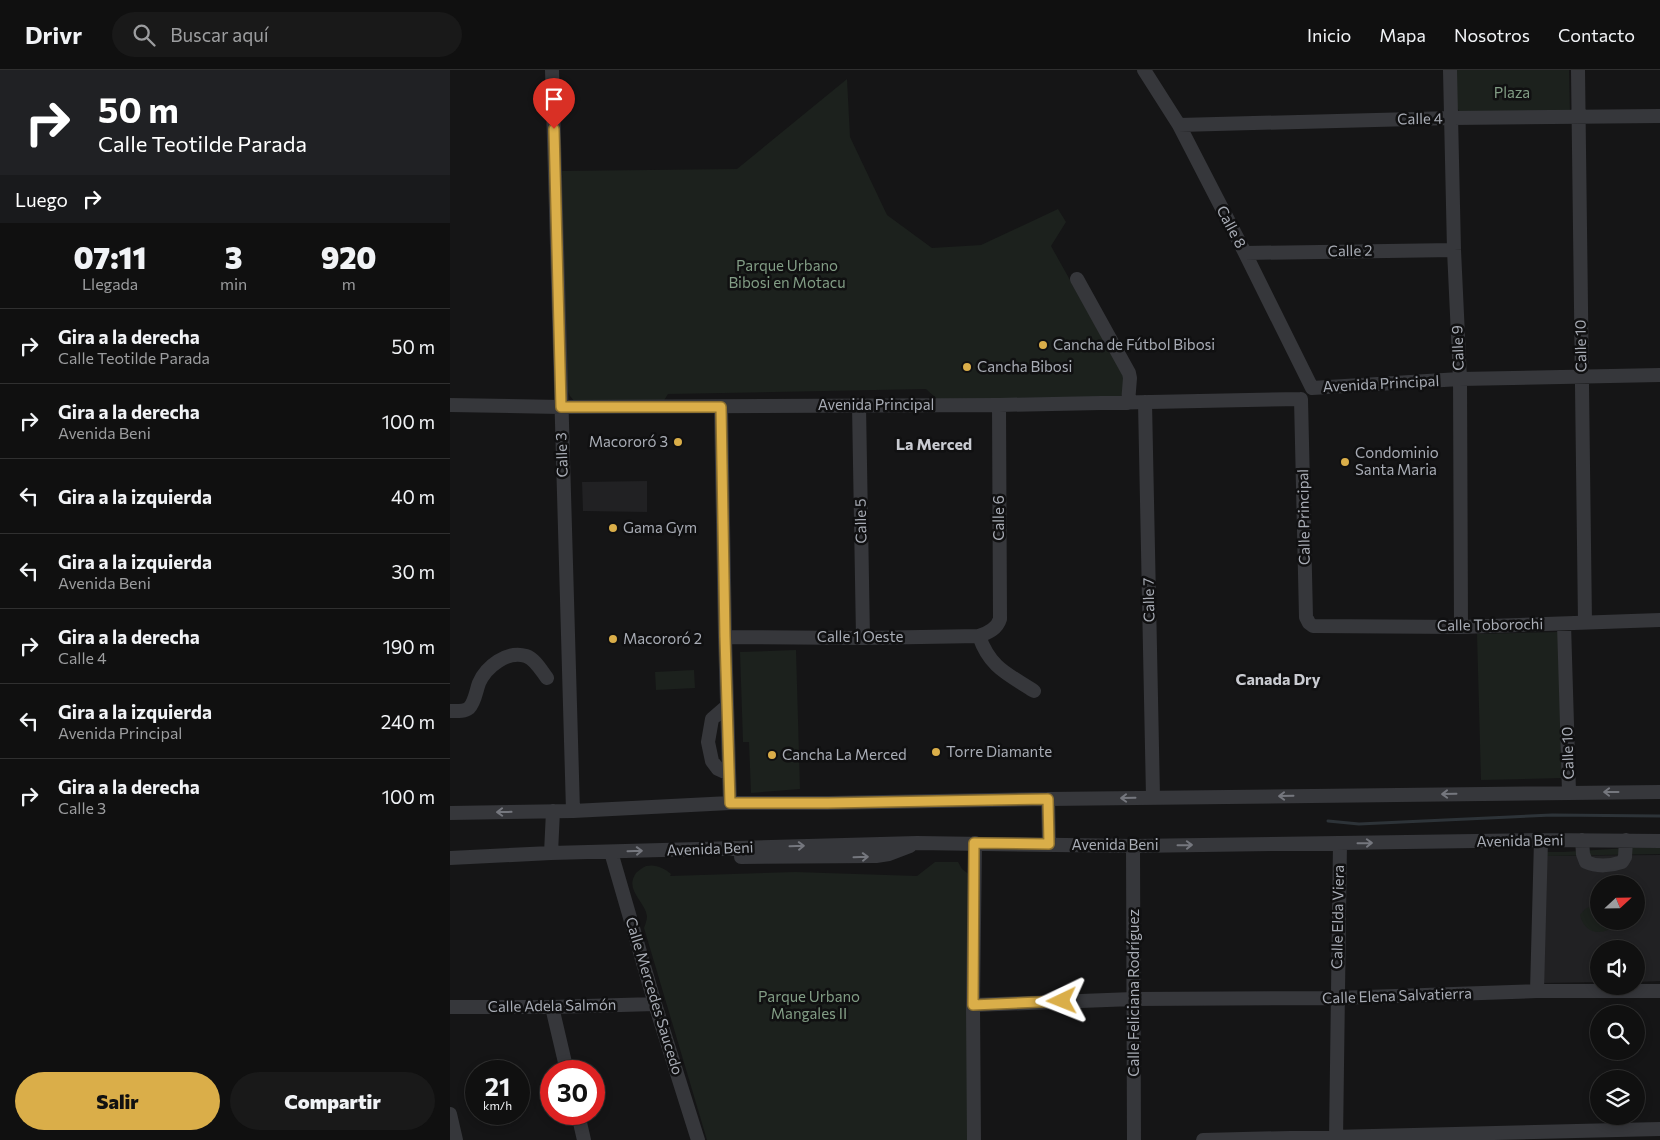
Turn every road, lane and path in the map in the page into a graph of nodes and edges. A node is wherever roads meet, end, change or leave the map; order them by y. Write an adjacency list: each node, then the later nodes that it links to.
1 (552, 70): 22 (street, Calle 3)
2 (1144, 70): 8 (street, Calle 8)
3 (1450, 70): 6 (street, Calle 9)
4 (1578, 70): 7 (street, Calle 10)
5 (1660, 116): 7 (street, Calle 4)
6 (1452, 118): 7 (street, Calle 4); 8 (street, Calle 4); 9 (street, Calle 9)
7 (1579, 118): 13 (street, Calle 10)
8 (1179, 125): 10 (street, Calle 8)
9 (1454, 250): 10 (street, Calle 2); 14 (street, Calle 9)
10 (1245, 253): 15 (street, Calle 8)
11 (1077, 279): 17 (street)
12 (1660, 375): 13 (street, Avenida Principal)
13 (1581, 376): 14 (street, Avenida Principal); 25 (street, Calle 10)
14 (1460, 379): 15 (street, Avenida Principal); 28 (street, Calle 9)
15 (1312, 388): 16 (street)
16 (1301, 399): 18 (street, Avenida Principal); 27 (street, Calle Principal)
17 (1128, 402): 18 (street, Avenida Principal); 20 (street, Avenida Principal)
18 (1145, 402): 40 (street, Calle 7)
19 (859, 405): 20 (street, Avenida Principal); 23 (street, Avenida Principal); 32 (street, Calle 5)
20 (999, 405): 29 (street, Calle 6)
21 (450, 406): 22 (street, Avenida Principal)
22 (561, 407): 23 (street, Avenida Principal); 44 (street, Calle 3)
23 (721, 407): 31 (street)
24 (1660, 620): 25 (street, Calle Toborochi)
25 (1585, 623): 26 (street, Calle Toborochi)
26 (1564, 624): 28 (street, Calle Toborochi); 38 (street, Calle 10)
27 (1320, 626): 28 (street, Calle Toborochi)
28 (1461, 627)
29 (994, 629): 30 (street, Calle 1 Oeste)
30 (979, 636): 32 (street, Calle 1 Oeste); 34 (street)
31 (725, 637): 32 (street, Calle 1 Oeste); 35 (street)
32 (863, 638)
33 (547, 678): 36 (street)
34 (1034, 691)
35 (727, 706): 37 (street); 37 (street)
36 (450, 711)
37 (729, 774): 42 (street)
38 (1569, 792): 39 (street, one-way to 38); 40 (street, one-way to 40)
39 (1660, 792)
40 (1153, 797): 41 (street, one-way to 41)
41 (1048, 799): 42 (street); 53 (street)
42 (730, 803): 44 (street)
43 (553, 811): 44 (street); 45 (street, one-way to 45); 55 (street)
44 (573, 811)
45 (450, 813)
46 (1660, 836): 49 (street)
47 (1541, 840): 48 (street, Avenida Beni); 52 (street, Avenida Beni, one-way to 47); 59 (street)
48 (1582, 840): 49 (street, Avenida Beni); 49 (street)
49 (1628, 840): 50 (street, Avenida Beni)
50 (1660, 841)
51 (974, 843): 53 (street, Avenida Beni); 56 (street, Avenida Beni, one-way to 51); 63 (street)
52 (1340, 843): 54 (street, Avenida Beni, one-way to 52); 61 (street, Calle Elda Viera)
53 (1049, 844): 54 (street, Avenida Beni)
54 (1133, 846): 60 (street, Calle Feliciana Rodríguez)
55 (551, 852): 56 (street, Avenida Beni); 57 (street, Avenida Beni)
56 (610, 852): 62 (street, Calle Mercedes Saucedo)
57 (450, 858)
58 (1660, 991): 59 (street, Calle Elena Salvatierra)
59 (1537, 992): 61 (street, Calle Elena Salvatierra)
60 (1134, 998): 61 (street, Calle Elena Salvatierra); 63 (street, Calle Elena Salvatierra); 75 (street, Calle Feliciana Rodríguez)
61 (1337, 998): 70 (street, Calle Elda Viera)
62 (655, 1004): 65 (street, Calle Adela Salmón); 73 (street, Calle Mercedes Saucedo)
63 (973, 1005): 74 (street)
64 (450, 1007): 65 (street, Calle Adela Salmón)
65 (552, 1007): 66 (street)
66 (565, 1060)
67 (450, 1114): 71 (street)
68 (581, 1125): 72 (street)
69 (1660, 1130): 70 (street)
70 (1336, 1138): 76 (street)
71 (456, 1140)
72 (584, 1140)
73 (698, 1140)
74 (974, 1140)
75 (1134, 1140)
76 (1203, 1140)

